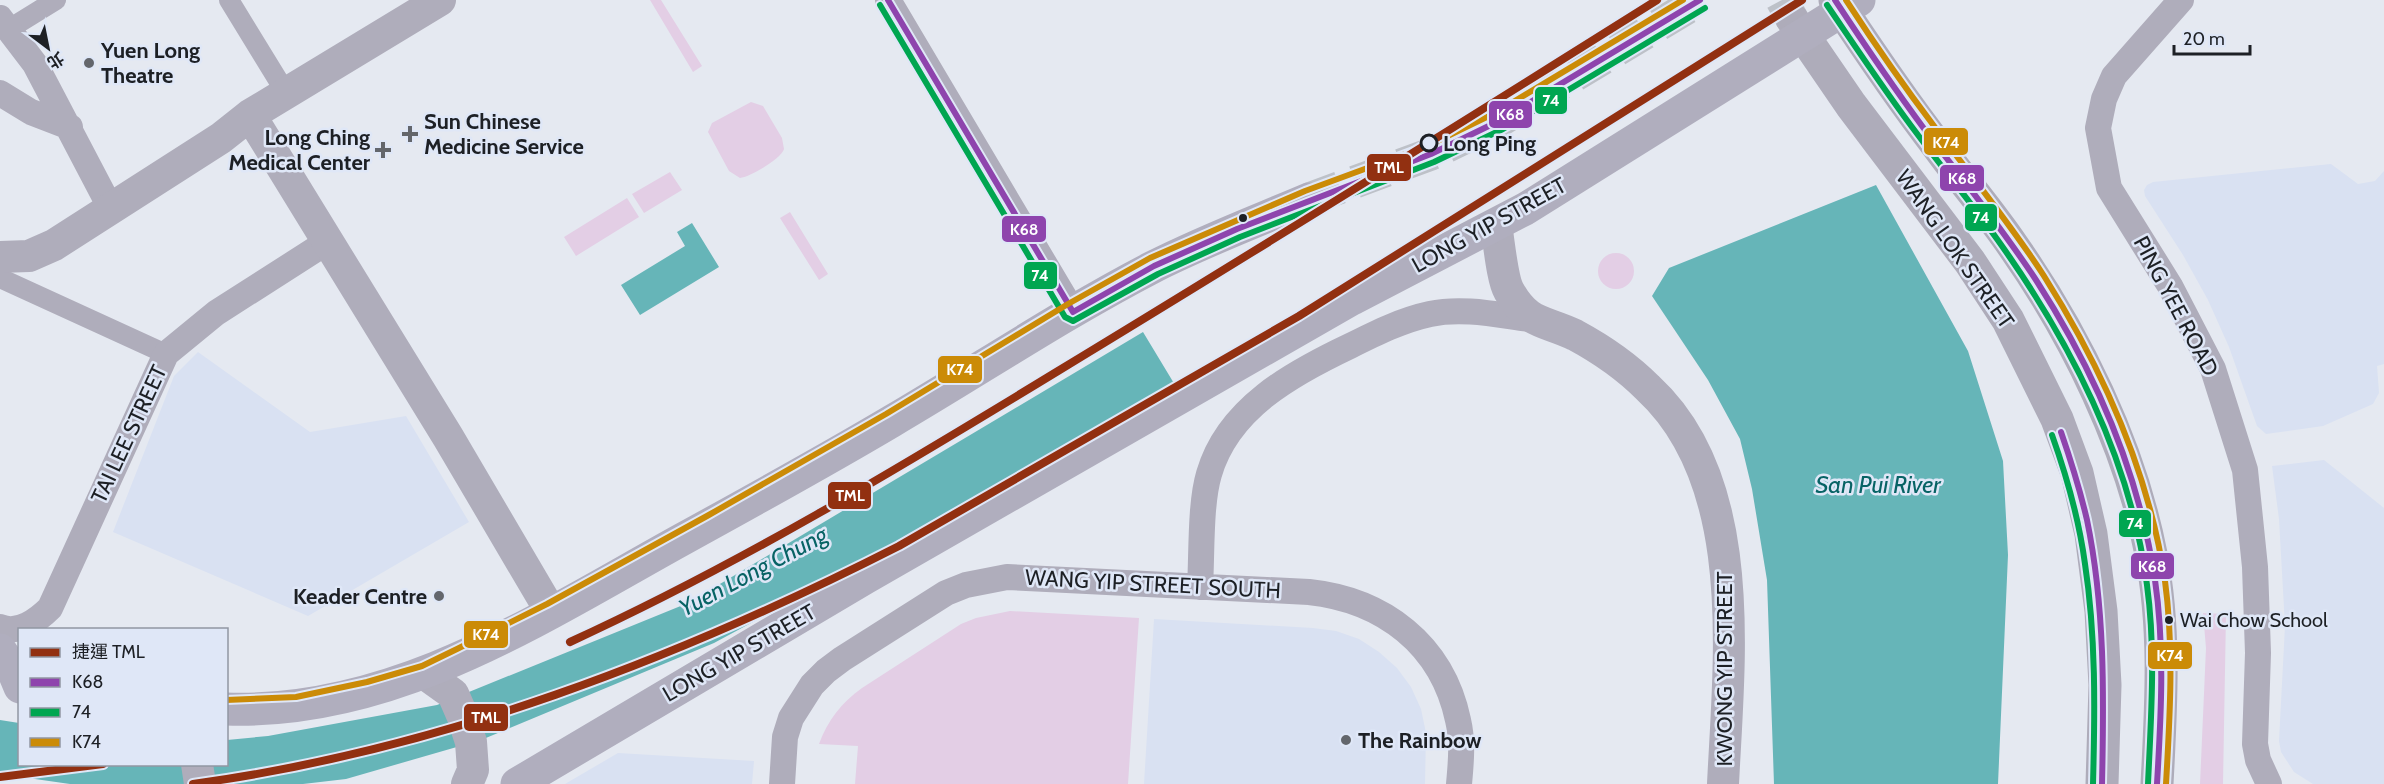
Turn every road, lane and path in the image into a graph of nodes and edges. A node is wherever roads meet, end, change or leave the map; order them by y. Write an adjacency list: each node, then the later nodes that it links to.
1 (56, 0): 7 (street)
2 (229, 0): 10 (street)
3 (440, 0): 10 (street)
4 (888, 0): 19 (street)
5 (2181, 0): 40 (street, PING YEE ROAD)
6 (1845, 4): 8 (main road, LONG YIP STREET); 39 (main road, WANG LOK STREET)
7 (5, 23): 12 (street)
8 (1797, 28): 15 (main road, LONG YIP STREET); 38 (main road, WANG LOK STREET)
9 (0, 93): 12 (street)
10 (286, 93): 11 (street)
11 (250, 115): 14 (street); 16 (street)
12 (70, 127): 14 (street)
13 (1309, 199): 19 (main road)
14 (111, 208): 17 (street)
15 (1496, 225): 20 (street); 34 (main road, LONG YIP STREET)
16 (327, 242): 21 (street, TAI LEE STREET); 23 (street)
17 (0, 256)
18 (0, 278): 21 (street)
19 (1073, 312): 23 (main road)
20 (1530, 318): 22 (street, KWONG YIP STREET); 37 (street, KWONG YIP STREET)
21 (166, 354): 24 (street, TAI LEE STREET)
22 (1200, 587): 35 (street, WANG YIP STREET SOUTH); 36 (street, WANG YIP STREET SOUTH)
23 (551, 612): 26 (main road)
24 (0, 627)
25 (0, 650): 27 (main road)
26 (426, 674): 30 (main road); 32 (street)
27 (18, 682)
28 (0, 693): 29 (main road)
29 (18, 696)
30 (229, 712)
31 (197, 766): 33 (street)
32 (470, 777)
33 (200, 784)
34 (517, 784)
35 (782, 784)
36 (1459, 784)
37 (1724, 784)
38 (2102, 784)
39 (2157, 784)
40 (2269, 784)

